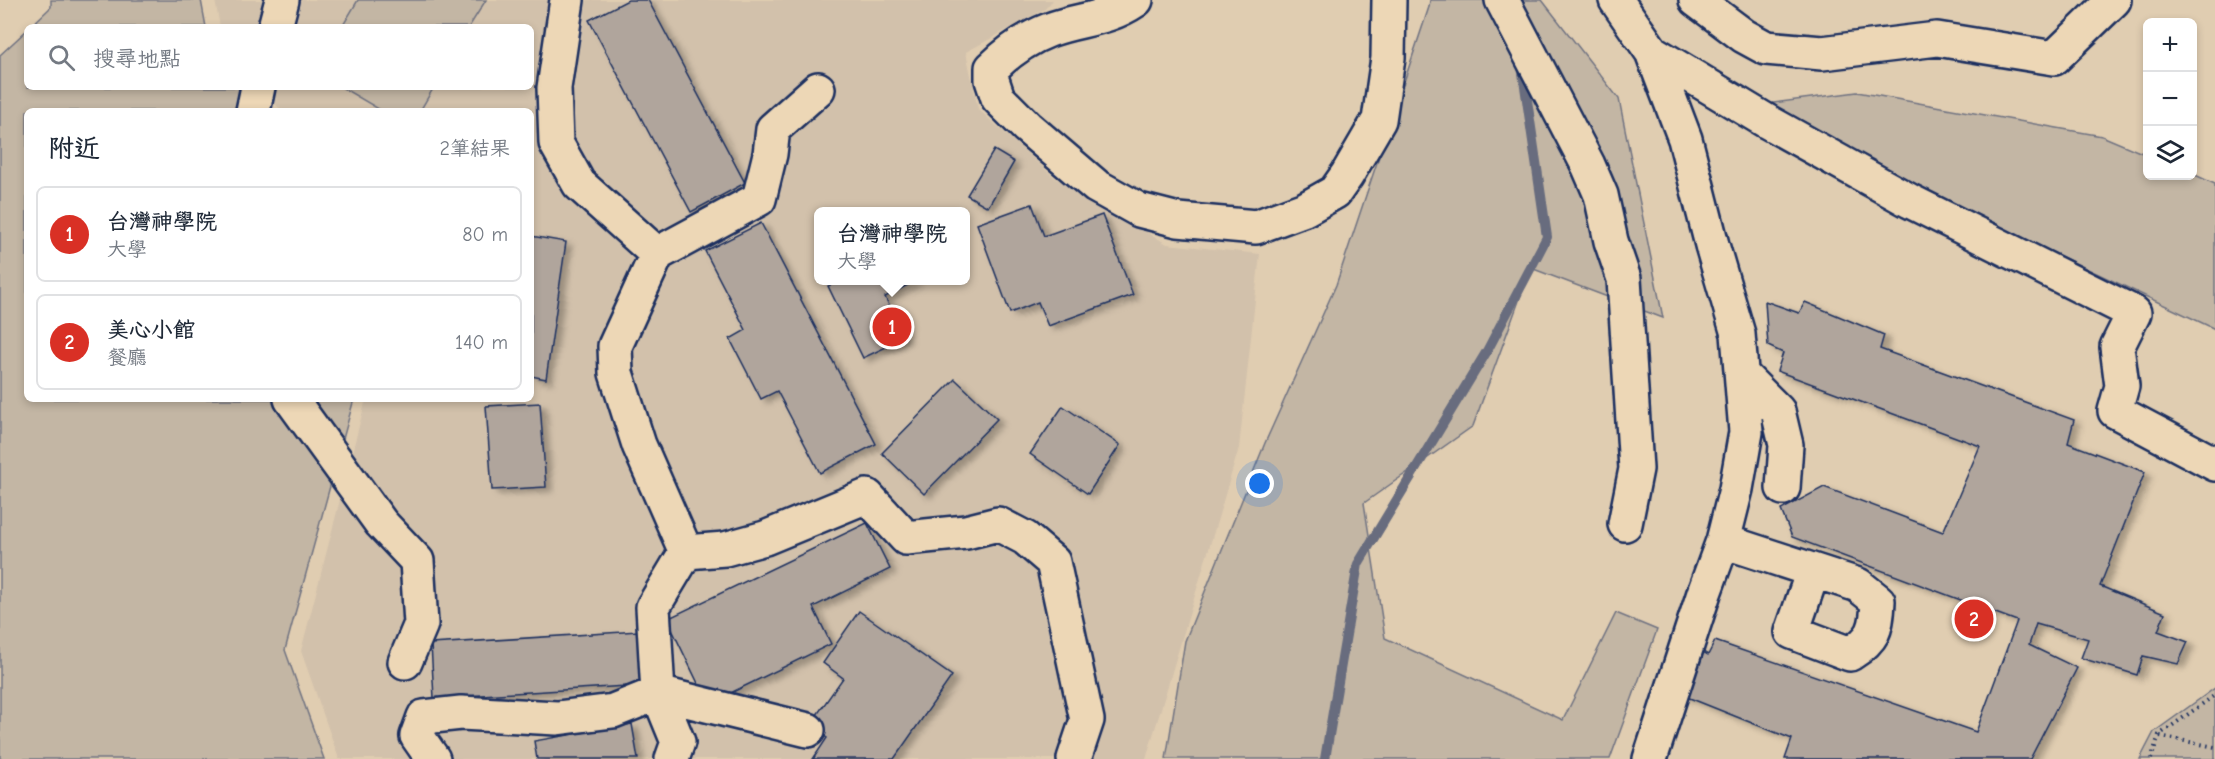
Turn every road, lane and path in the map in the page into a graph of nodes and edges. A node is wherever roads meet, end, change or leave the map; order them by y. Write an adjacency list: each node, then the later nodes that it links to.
1 (282, 0): 9 (street)
2 (567, 0): 14 (street)
3 (1136, 0): 4 (street)
4 (1389, 0)
5 (1502, 0): 19 (street)
6 (1616, 0): 10 (street)
7 (1696, 0): 8 (street)
8 (2114, 0)
9 (276, 24)
10 (1652, 52): 15 (street); 17 (street)
11 (258, 90): 13 (street)
12 (818, 90): 14 (street)
13 (254, 108)
14 (657, 254): 21 (street)
15 (1743, 376): 18 (street); 20 (street)
16 (293, 402): 23 (street)
17 (2215, 464)
18 (1783, 488)
19 (1626, 524)
20 (1724, 541): 22 (street); 32 (street)
21 (686, 552): 24 (street); 31 (street)
22 (1813, 571)
23 (405, 663)
24 (658, 693): 26 (street); 29 (street); 30 (street)
25 (2215, 695): 27 (path)
26 (808, 730)
27 (2159, 735): 28 (path); 33 (path)
28 (2215, 747)
29 (433, 759)
30 (672, 759)
31 (1074, 759)
32 (1650, 759)
33 (2151, 759)

